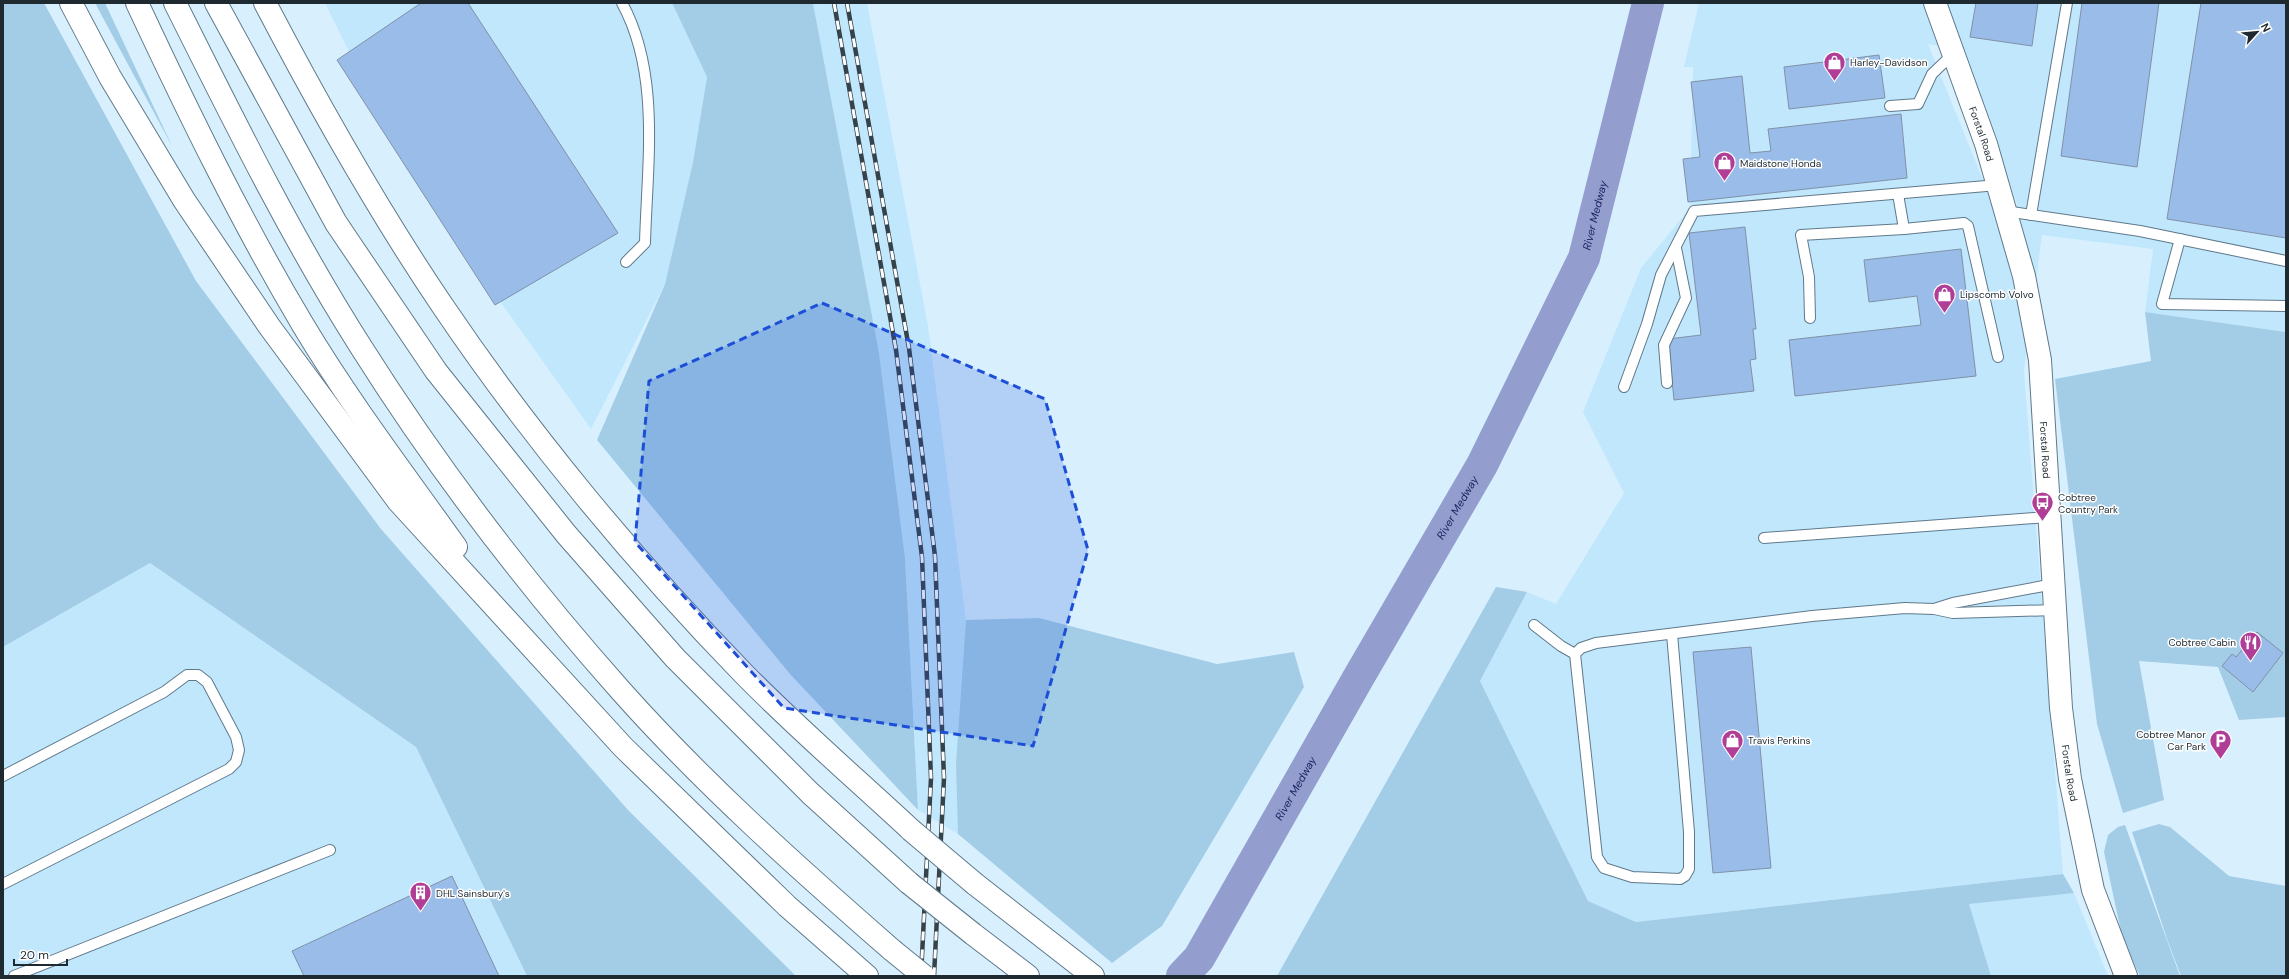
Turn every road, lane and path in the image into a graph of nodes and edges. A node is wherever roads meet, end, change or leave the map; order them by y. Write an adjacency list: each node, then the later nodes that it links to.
1 (71, 3): 33 (main road)
2 (136, 3): 33 (main road)
3 (175, 3): 39 (main road, bridge)
4 (216, 3): 40 (main road, bridge)
5 (267, 3): 41 (main road, bridge)
6 (622, 3): 18 (lane)
7 (1935, 3): 9 (main road, Forstal Road)
8 (2067, 3): 14 (lane)
9 (1953, 54): 10 (lane); 11 (main road, Forstal Road)
10 (1890, 106)
11 (1998, 185): 12 (lane); 13 (main road, Forstal Road)
12 (1898, 194): 15 (lane); 17 (lane)
13 (2005, 211): 14 (lane); 25 (main road, Forstal Road)
14 (2031, 214): 16 (lane)
15 (1904, 229): 21 (lane); 22 (lane)
16 (2180, 239): 19 (lane); 20 (lane)
17 (1676, 248): 23 (lane); 24 (lane)
18 (626, 262)
19 (2286, 262)
20 (2286, 306)
21 (1810, 318)
22 (1998, 357)
23 (1667, 383)
24 (1624, 387)
25 (2049, 517): 26 (lane); 27 (main road, Forstal Road)
26 (1764, 538)
27 (2054, 584): 28 (lane); 29 (main road, Forstal Road)
28 (1934, 609): 29 (lane); 31 (lane)
29 (2055, 610): 42 (main road, Forstal Road)
30 (1534, 625): 32 (lane)
31 (1672, 634): 32 (lane); 32 (lane)
32 (1575, 654)
33 (572, 692): 38 (main road)
34 (3, 776): 36 (lane)
35 (330, 850): 37 (lane)
36 (3, 884)
37 (14, 976)
38 (867, 976)
39 (924, 976)
40 (1028, 976)
41 (1093, 976)
42 (2126, 976)

